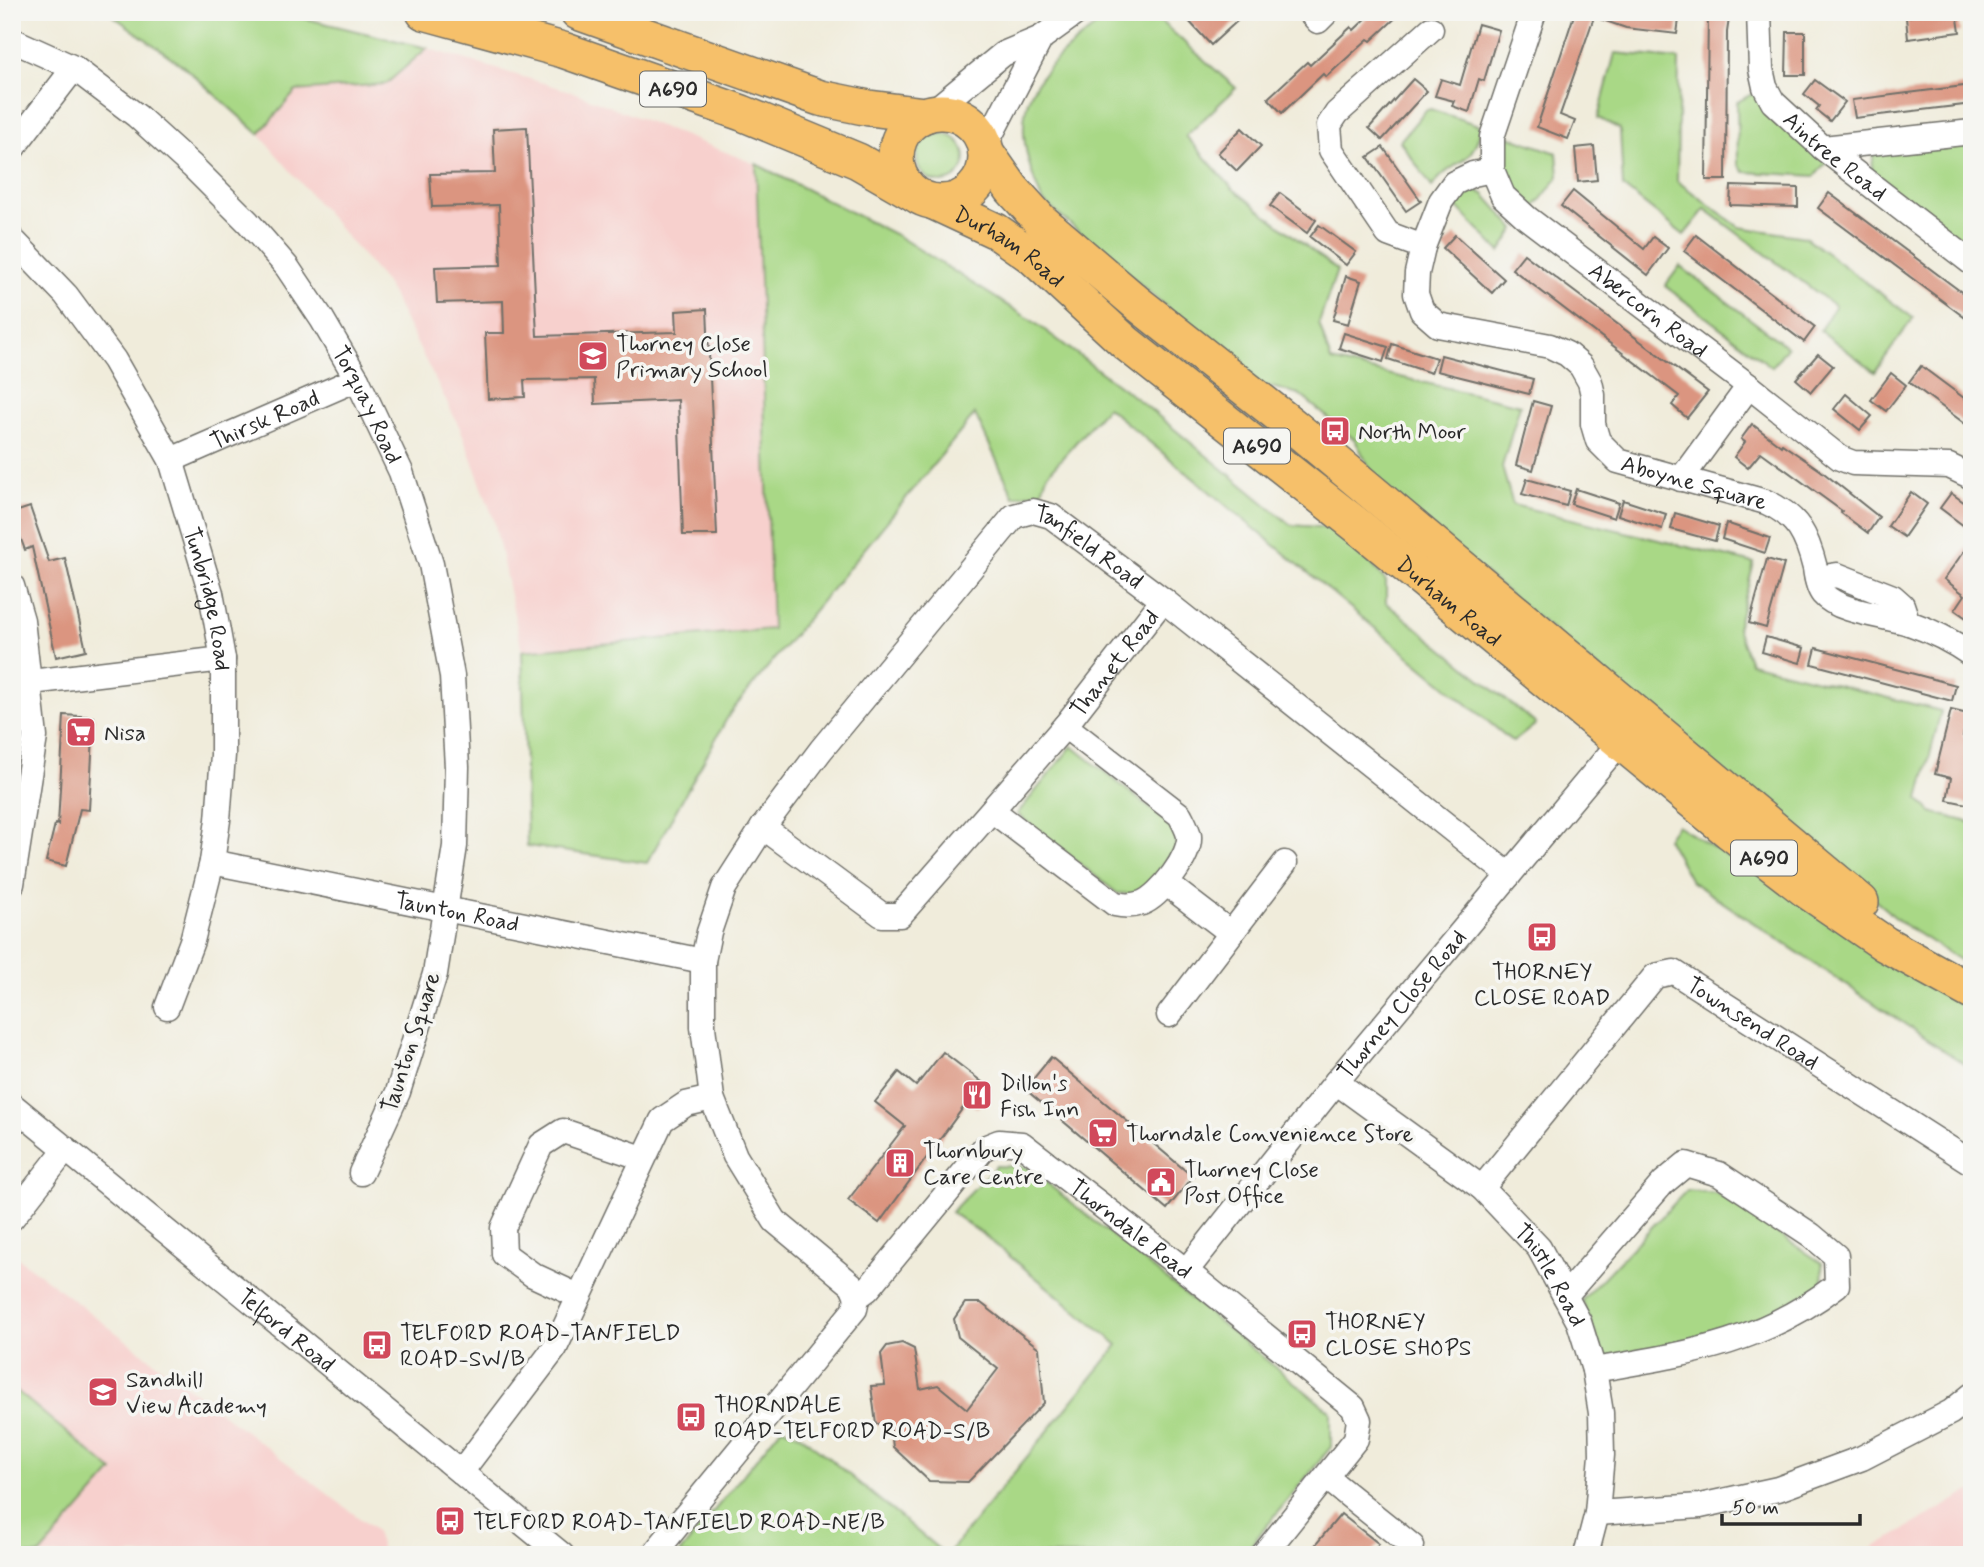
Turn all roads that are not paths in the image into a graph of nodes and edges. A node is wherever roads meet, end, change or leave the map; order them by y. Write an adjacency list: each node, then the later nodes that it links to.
1 (424, 12): 18 (highway, Durham Road / A690)
2 (578, 12): 12 (highway, Durham Road / A690)
3 (1077, 12): 9 (street)
4 (1310, 12): 5 (street)
5 (1327, 12)
6 (1534, 12): 17 (street, Abercorn Road)
7 (1759, 12): 14 (street, Aintree Road)
8 (1431, 29): 20 (street)
9 (1041, 38): 12 (street); 16 (street)
10 (12, 40): 11 (street, Torquay Road)
11 (74, 68): 15 (street); 22 (street, Torquay Road)
12 (928, 114): 16 (highway, Durham Road); 18 (highway)
13 (1972, 132): 14 (street)
14 (1823, 148): 21 (street, Aintree Road)
15 (12, 149)
16 (985, 149): 18 (highway, Durham Road); 45 (highway, Durham Road / A690)
17 (1492, 170): 20 (street, Aboyne Square); 23 (street, Abercorn Road)
18 (923, 197): 33 (highway, Durham Road / A690)
19 (12, 239): 24 (street, Tunbridge Road)
20 (1423, 247): 26 (street, Aboyne Square)
21 (1972, 263)
22 (357, 379): 24 (street, Thirsk Road); 42 (street, Torquay Road)
23 (1749, 386): 25 (street, Abercorn Road); 26 (street)
24 (171, 460): 30 (street, Tunbridge Road)
25 (1972, 477)
26 (1681, 478): 29 (street, Aboyne Square)
27 (12, 586): 31 (street)
28 (1163, 600): 32 (street, Thanet Road); 36 (street, Tanfield Road); 39 (street, Tanfield Road)
29 (1972, 655)
30 (223, 659): 31 (street); 37 (street, Tunbridge Road)
31 (31, 682): 34 (street)
32 (1065, 726): 35 (street, Thanet Road); 41 (street, Thanet Road)
33 (1621, 741): 39 (street, Thorney Close Road); 46 (highway, Durham Road / A690)
34 (19, 797): 40 (street)
35 (993, 811): 36 (street, Thanet Road); 41 (street, Thanet Road)
36 (763, 827): 44 (street, Tanfield Road)
37 (212, 862): 42 (street, Taunton Road); 47 (street, Tunbridge Road)
38 (1285, 863): 43 (street)
39 (1509, 875): 49 (street, Thorney Close Road)
40 (12, 884)
41 (1167, 884): 43 (street)
42 (445, 908): 44 (street, Taunton Road); 55 (street, Taunton Square)
43 (1231, 933): 48 (street)
44 (703, 961): 50 (street, Tanfield Road)
45 (1972, 983)
46 (1972, 992)
47 (167, 1007)
48 (1169, 1015)
49 (1336, 1082): 56 (street, Thistle Road); 58 (street, Thorney Close Road)
50 (712, 1098): 53 (street); 61 (street, Tanfield Road)
51 (12, 1105): 52 (street, Telford Road)
52 (66, 1149): 57 (street); 64 (street, Telford Road)
53 (643, 1157): 59 (street); 59 (street)
54 (1972, 1163): 56 (street, Townsend Road)
55 (362, 1172)
56 (1482, 1188): 60 (street, Thistle Road)
57 (12, 1219)
58 (1186, 1271): 61 (street, Thorndale Road); 65 (street, Thorndale Road)
59 (578, 1296): 64 (street)
60 (1564, 1296): 62 (street, Thistle Road); 62 (street)
61 (857, 1297): 69 (street, Thorndale Road)
62 (1594, 1370): 66 (street, Thistle Road)
63 (1972, 1395): 66 (street)
64 (461, 1472): 68 (street, Telford Road)
65 (1327, 1478): 67 (street); 70 (street, Thorndale Road)
66 (1597, 1513): 71 (street, Thistle Road)
67 (1412, 1546)
68 (562, 1555)
69 (653, 1555)
70 (1263, 1555)
71 (1586, 1555)

